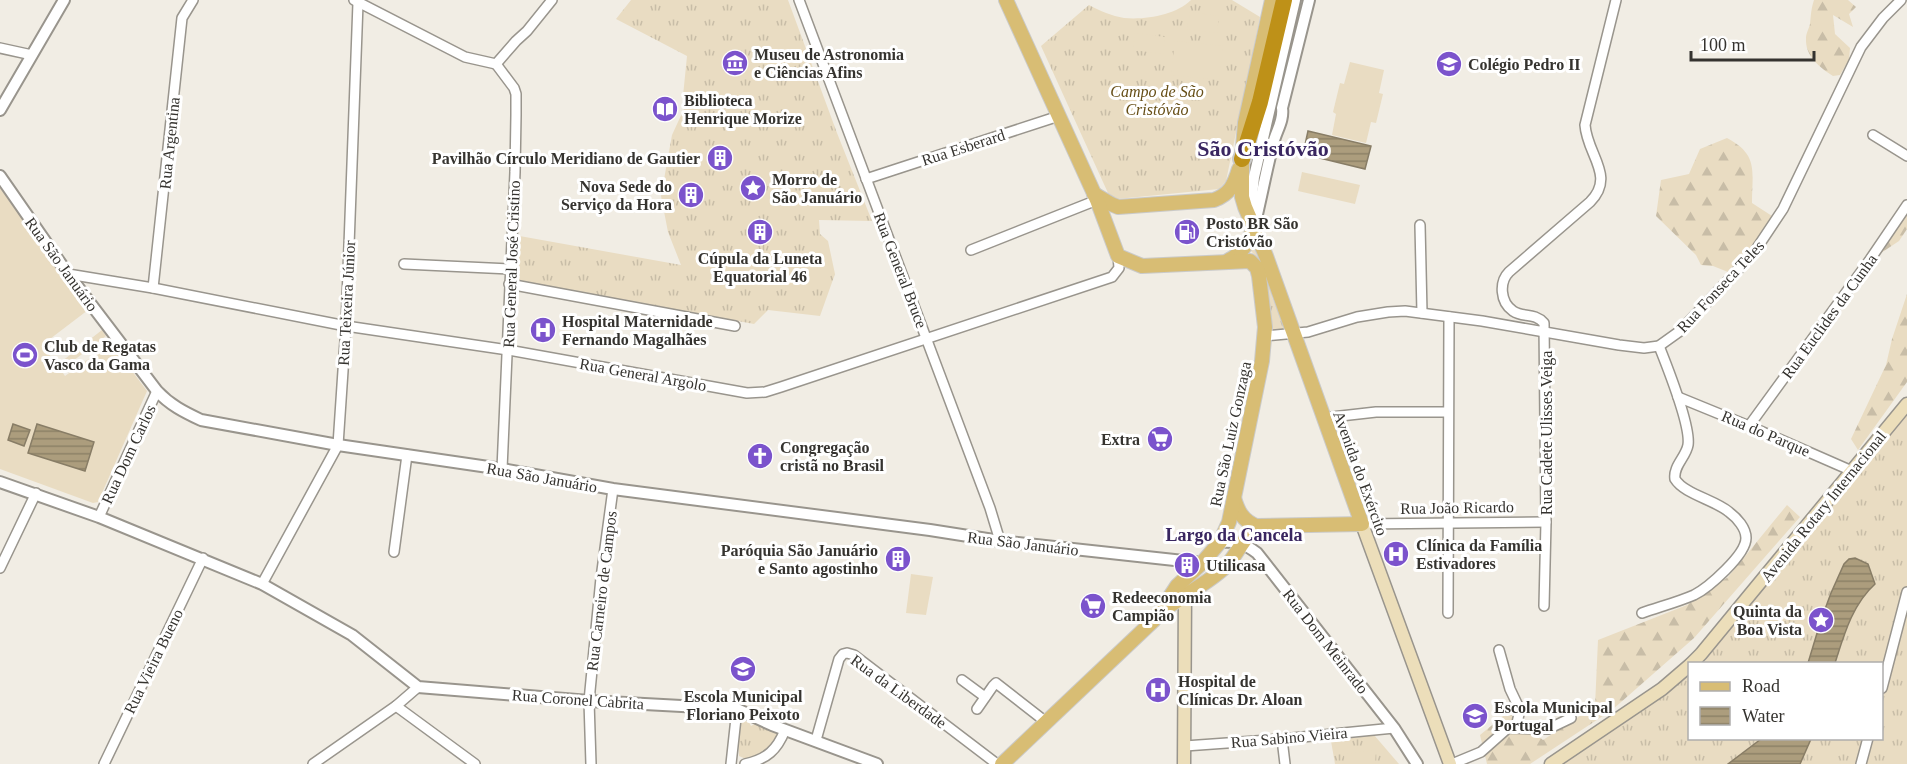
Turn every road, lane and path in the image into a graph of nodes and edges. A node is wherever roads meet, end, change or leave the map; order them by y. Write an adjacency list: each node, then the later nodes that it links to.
1 (64, 0): 14 (street)
2 (193, 0): 34 (street, Rua Argentina)
3 (552, 0): 15 (street)
4 (799, 0): 22 (street, Rua General Bruce)
5 (1006, 0): 17 (main road)
6 (1272, 0): 20 (main road)
7 (1284, 0): 20 (highway)
8 (1295, 0): 26 (street)
9 (1309, 0): 26 (street)
10 (1616, 0): 40 (street)
11 (1902, 0): 43 (street, Rua Fonseca Teles)
12 (355, 1): 15 (street); 38 (street, Rua Teixeira Júnior)
13 (0, 48): 14 (street)
14 (32, 55): 16 (street)
15 (496, 64): 31 (street, Rua General José Cristino)
16 (0, 110)
17 (1059, 116): 22 (street, Rua Esberard); 23 (main road)
18 (1873, 135): 19 (street)
19 (1907, 156)
20 (1242, 159): 23 (main road); 26 (main road)
21 (0, 176): 32 (street, Rua São Januário)
22 (866, 179): 42 (street, Rua General Bruce)
23 (1096, 197): 27 (street); 28 (main road)
24 (1907, 205): 50 (street, Rua Euclides da Cunha)
25 (1420, 225): 35 (street)
26 (1254, 227): 29 (main road); 39 (main road, Avenida do Exército)
27 (971, 250)
28 (1118, 256): 29 (main road); 42 (street, Rua General Argolo)
29 (1228, 261): 41 (main road, Rua São Luiz Gonzaga)
30 (404, 264): 31 (street)
31 (510, 269): 33 (street, Rua General José Cristino)
32 (68, 274): 34 (street, Rua General Argolo); 45 (street, Rua São Januário)
33 (509, 284): 37 (street); 44 (street, Rua General José Cristino)
34 (153, 288): 38 (street, Rua General Argolo)
35 (1422, 313): 36 (street); 39 (street)
36 (1449, 317): 40 (street); 48 (street)
37 (735, 326)
38 (346, 327): 44 (street, Rua General Argolo); 51 (street, Rua Teixeira Júnior)
39 (1292, 333): 41 (street); 49 (main road, Avenida do Exército)
40 (1545, 333): 43 (street); 60 (street, Rua Cadete Ulisses Veiga)
41 (1264, 336): 58 (main road, Rua São Luiz Gonzaga)
42 (926, 338): 44 (street, Rua General Argolo); 64 (street, Rua General Bruce)
43 (1659, 346): 46 (street)
44 (508, 350): 53 (street, Rua General José Cristino)
45 (157, 392): 51 (street, Rua São Januário); 59 (street, Rua Dom Carlos)
46 (1678, 397): 50 (street, Rua do Parque); 77 (street)
47 (1907, 404): 54 (main road, Avenida Rotary Internacional)
48 (1448, 412): 49 (street); 61 (street)
49 (1323, 418): 62 (main road, Avenida do Exército)
50 (1749, 426): 54 (street, Rua do Parque)
51 (338, 445): 52 (street, Rua São Januário); 71 (street, Rua Teixeira Júnior)
52 (407, 455): 53 (street, Rua São Januário); 67 (street)
53 (502, 469): 56 (street, Rua São Januário)
54 (1852, 471): 79 (main road, Avenida Rotary Internacional)
55 (0, 482): 57 (street)
56 (613, 489): 64 (street, Rua São Januário); 85 (street, Rua Carneiro de Campos)
57 (36, 493): 59 (street); 70 (street)
58 (1234, 498): 63 (main road); 65 (main road, Rua São Luiz Gonzaga)
59 (99, 517): 68 (street)
60 (1546, 522): 61 (street, Rua João Ricardo); 74 (street, Rua Cadete Ulisses Veiga)
61 (1448, 523): 62 (street, Rua João Ricardo); 76 (street)
62 (1362, 524): 63 (main road, Rua João Ricardo); 110 (main road, Avenida do Exército)
63 (1260, 527): 66 (main road)
64 (1000, 541): 69 (street, Rua São Januário)
65 (1220, 542): 66 (street); 69 (main road, Rua São Luiz Gonzaga)
66 (1242, 543): 73 (main road); 92 (street, Rua Dom Meinrado)
67 (394, 552)
68 (203, 558): 71 (street); 98 (street, Rua Vieira Bueno)
69 (1202, 563): 73 (main road); 75 (main road, Rua São Luiz Gonzaga)
70 (0, 568)
71 (262, 584): 83 (street)
72 (1907, 592): 82 (street)
73 (1185, 594): 75 (main road); 97 (main road)
74 (1544, 606)
75 (1160, 612): 90 (main road, Rua São Luiz Gonzaga)
76 (1448, 613)
77 (1642, 613)
78 (1499, 650): 91 (street)
79 (1692, 662)
80 (1688, 666): 111 (main road, Avenida Rotary Internacional)
81 (962, 680): 84 (street)
82 (1883, 681)
83 (418, 687): 85 (street, Rua Coronel Cabrita); 86 (street)
84 (985, 697): 88 (street); 90 (street)
85 (589, 701): 87 (street, Rua Coronel Cabrita); 101 (street, Rua Carneiro de Campos)
86 (396, 706): 99 (street); 100 (street)
87 (737, 709): 93 (street); 102 (street)
88 (977, 709)
89 (1571, 718): 91 (street)
90 (1046, 722): 106 (main road, Rua São Luiz Gonzaga)
91 (1516, 727): 110 (street)
92 (1394, 728): 94 (street, Rua Sabino Vieira); 109 (street, Rua Dom Meinrado)
93 (785, 730): 95 (street); 103 (street)
94 (1282, 739): 97 (street, Rua Sabino Vieira); 108 (street)
95 (816, 740): 104 (street); 105 (street, Rua da Liberdade)
96 (1867, 740): 112 (street)
97 (1185, 746): 107 (main road)
98 (104, 764)
99 (313, 764)
100 (475, 764)
101 (591, 764)
102 (731, 764)
103 (745, 764)
104 (877, 764)
105 (997, 764)
106 (1002, 764)
107 (1184, 764)
108 (1285, 764)
109 (1417, 764)
110 (1451, 764)
111 (1551, 764)
112 (1861, 764)

